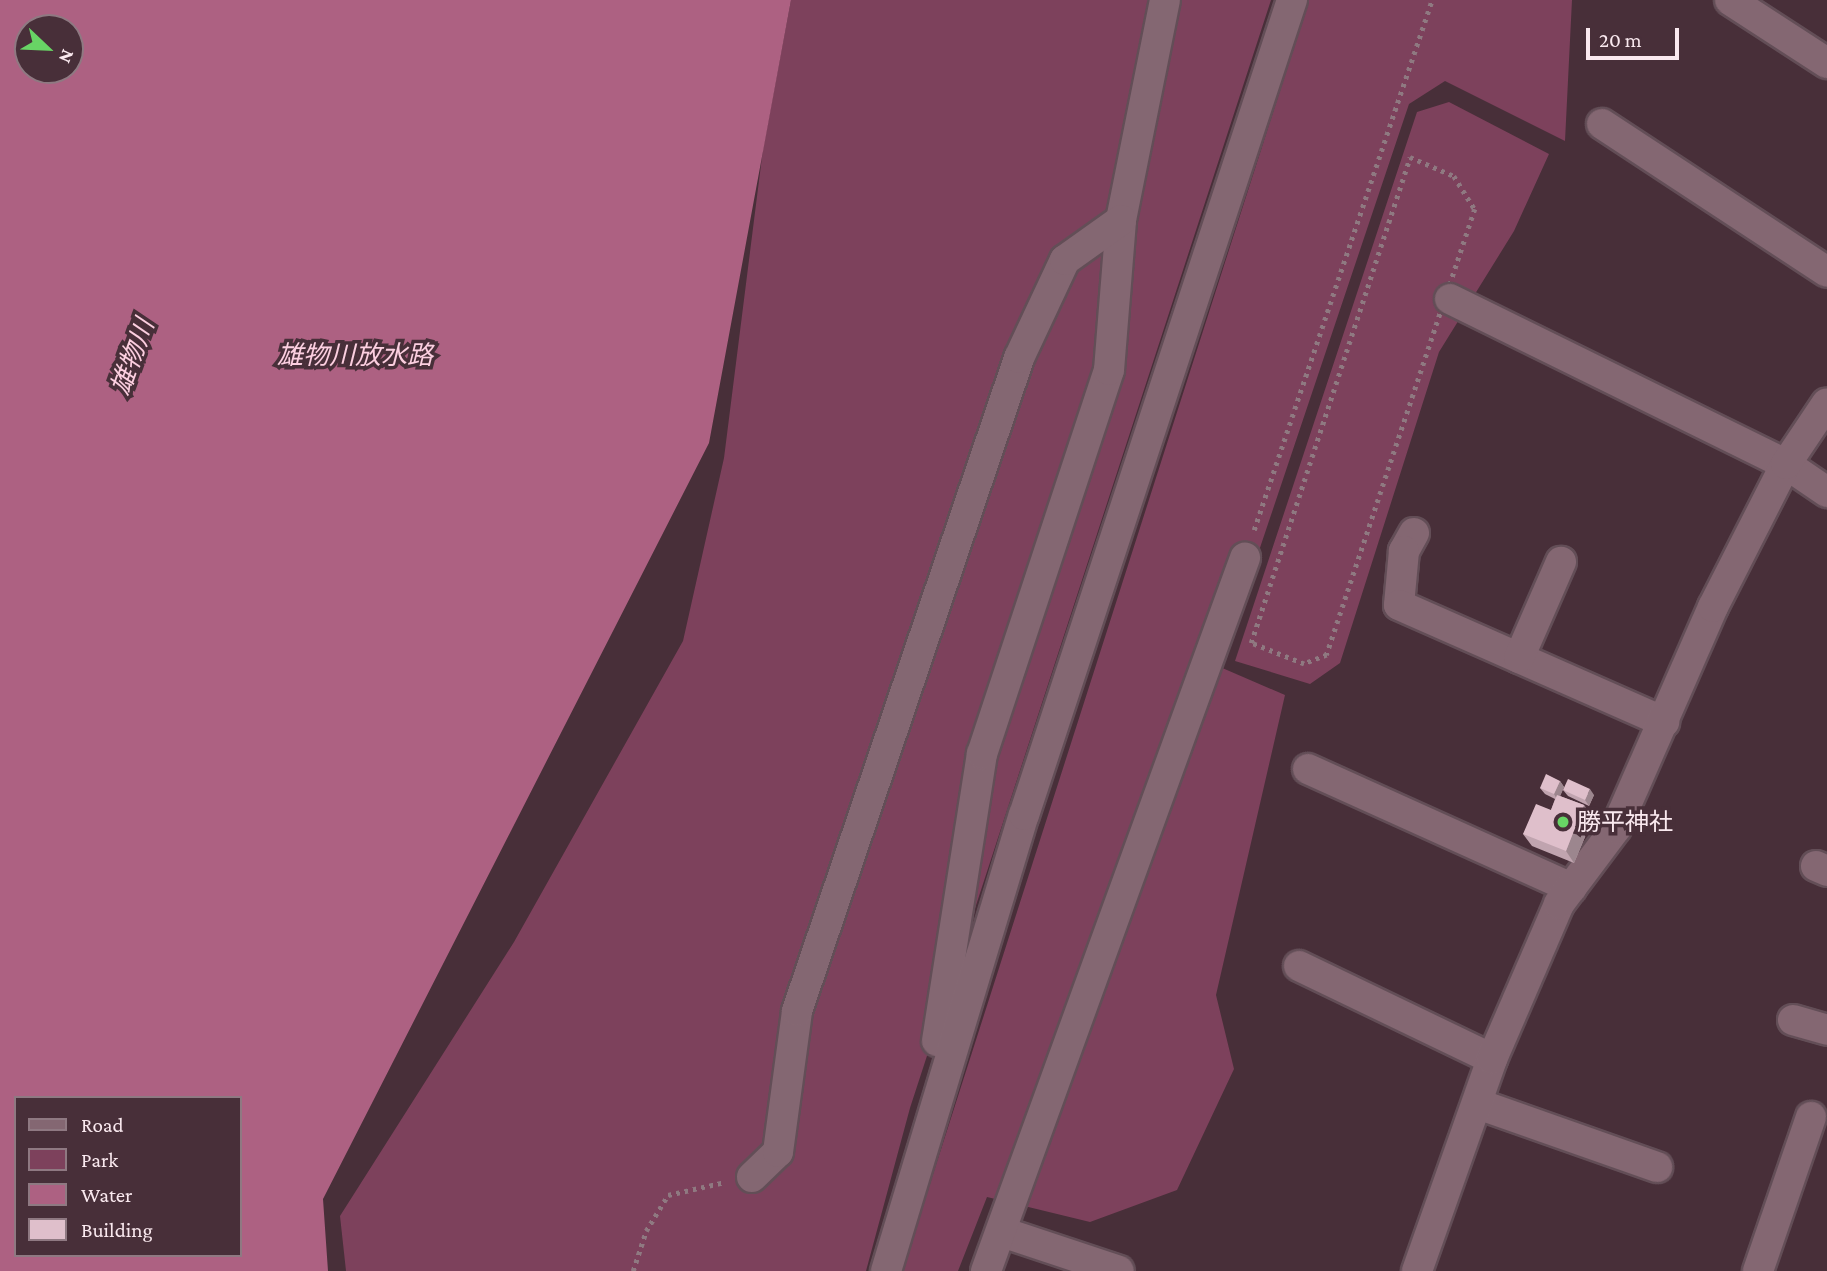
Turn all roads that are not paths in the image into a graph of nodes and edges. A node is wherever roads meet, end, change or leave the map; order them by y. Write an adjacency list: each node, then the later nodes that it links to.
1 (1165, 0): 6 (street)
2 (1292, 0): 25 (street)
3 (1730, 0): 4 (street)
4 (1827, 63)
5 (1602, 124): 7 (street)
6 (1122, 220): 25 (street); 27 (street)
7 (1827, 271)
8 (1450, 299): 10 (street)
9 (1827, 403): 10 (street)
10 (1786, 464): 11 (street); 16 (street)
11 (1827, 492)
12 (1414, 533): 15 (street)
13 (1245, 558): 28 (street)
14 (1561, 562): 15 (street)
15 (1519, 658): 16 (street)
16 (1664, 722): 18 (street)
17 (1307, 769): 18 (street)
18 (1571, 888): 22 (street)
19 (1299, 965): 22 (street)
20 (1793, 1020): 21 (street)
21 (1827, 1030)
22 (1492, 1059): 23 (street)
23 (1478, 1104): 26 (street); 32 (street)
24 (1811, 1117): 33 (street)
25 (922, 1139): 29 (street)
26 (1657, 1167)
27 (752, 1177)
28 (1002, 1232): 30 (street); 31 (street)
29 (886, 1271)
30 (986, 1271)
31 (1119, 1271)
32 (1417, 1271)
33 (1758, 1271)

